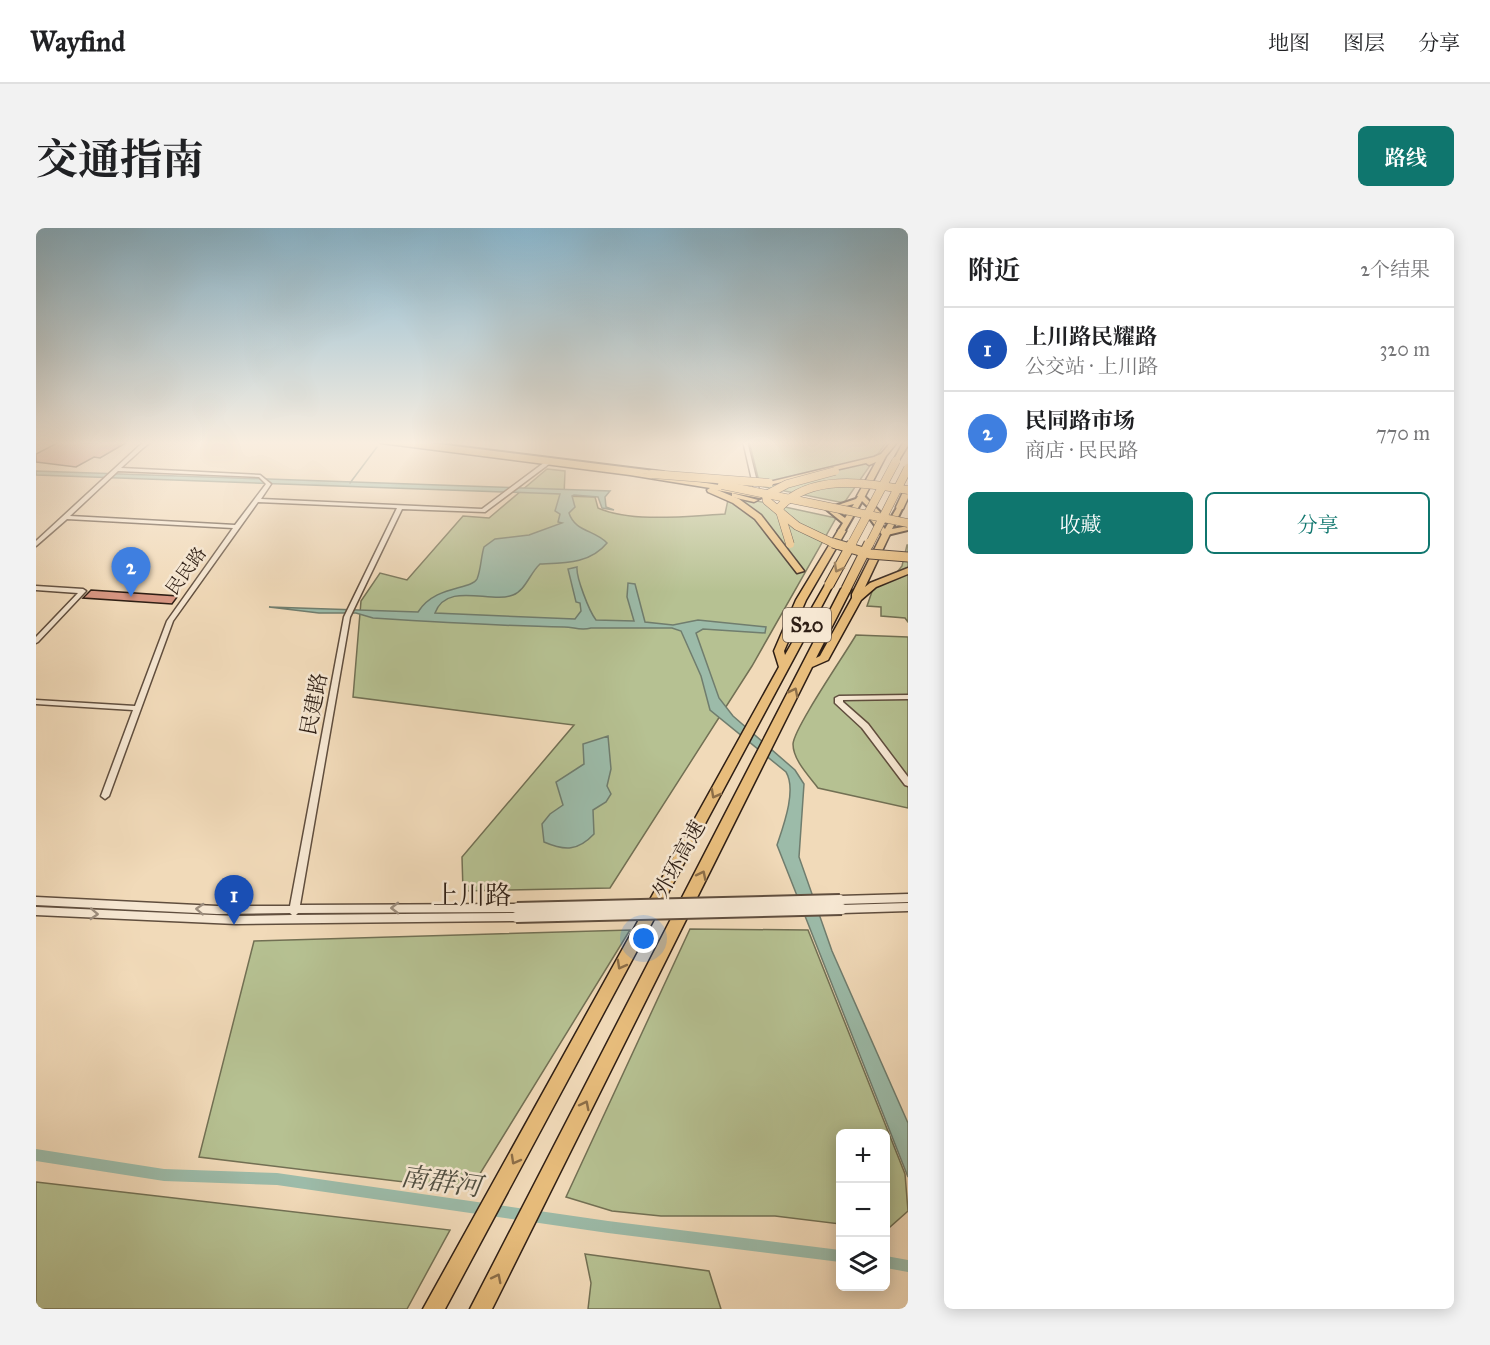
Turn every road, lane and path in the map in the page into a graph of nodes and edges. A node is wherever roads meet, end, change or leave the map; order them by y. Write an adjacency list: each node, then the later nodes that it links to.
1 (94, 491): 23 (street)
2 (263, 491): 17 (street)
3 (508, 491): 19 (street)
4 (715, 491): 30 (highway)
5 (719, 491): 31 (highway, bridge)
6 (732, 491): 21 (main road)
7 (735, 491): 25 (highway, bridge)
8 (754, 491): 25 (highway, bridge)
9 (770, 491): 18 (main road)
10 (771, 491): 31 (highway, bridge)
11 (794, 491): 30 (highway, bridge)
12 (864, 491): 16 (highway)
13 (880, 491): 38 (highway, 外环高速 / S20, one-way to 38, bridge)
14 (896, 491): 37 (highway, 外环高速 / S20, bridge)
15 (907, 491): 20 (highway)
16 (860, 498): 18 (main road); 21 (main road); 22 (main road)
17 (256, 501): 19 (street); 26 (street)
18 (838, 506): 21 (main road)
19 (400, 507): 49 (street, 民建路)
20 (899, 508): 22 (main road); 24 (main road); 25 (main road)
21 (854, 514): 22 (main road); 27 (main road)
22 (875, 516): 24 (main road); 27 (main road); 28 (main road)
23 (66, 517): 26 (street, 民民路); 29 (street)
24 (892, 520): 25 (main road); 28 (main road)
25 (908, 524): 28 (main road)
26 (237, 527): 41 (street, 民民路)
27 (842, 531): 35 (highway)
28 (887, 533): 34 (highway)
29 (36, 544)
30 (785, 544): 35 (highway)
31 (908, 556)
32 (908, 573): 34 (highway)
33 (36, 588): 36 (street)
34 (857, 598): 37 (highway)
35 (801, 600): 38 (highway)
36 (36, 641)
37 (808, 665): 51 (highway, 外环高速 / S20, one-way to 37)
38 (784, 666): 50 (highway, 外环高速 / S20, one-way to 50)
39 (908, 697): 42 (street)
40 (36, 702): 41 (street)
41 (136, 708): 43 (street, 民民路)
42 (908, 783)
43 (105, 796)
44 (908, 898): 46 (street, 上川路)
45 (36, 901): 49 (street, 上川路, one-way to 45)
46 (841, 904): 47 (street, 上川路); 49 (street, 上川路, bridge)
47 (908, 907)
48 (36, 911): 49 (street, 上川路, one-way to 49)
49 (294, 914)
50 (434, 1309)
51 (481, 1309)

